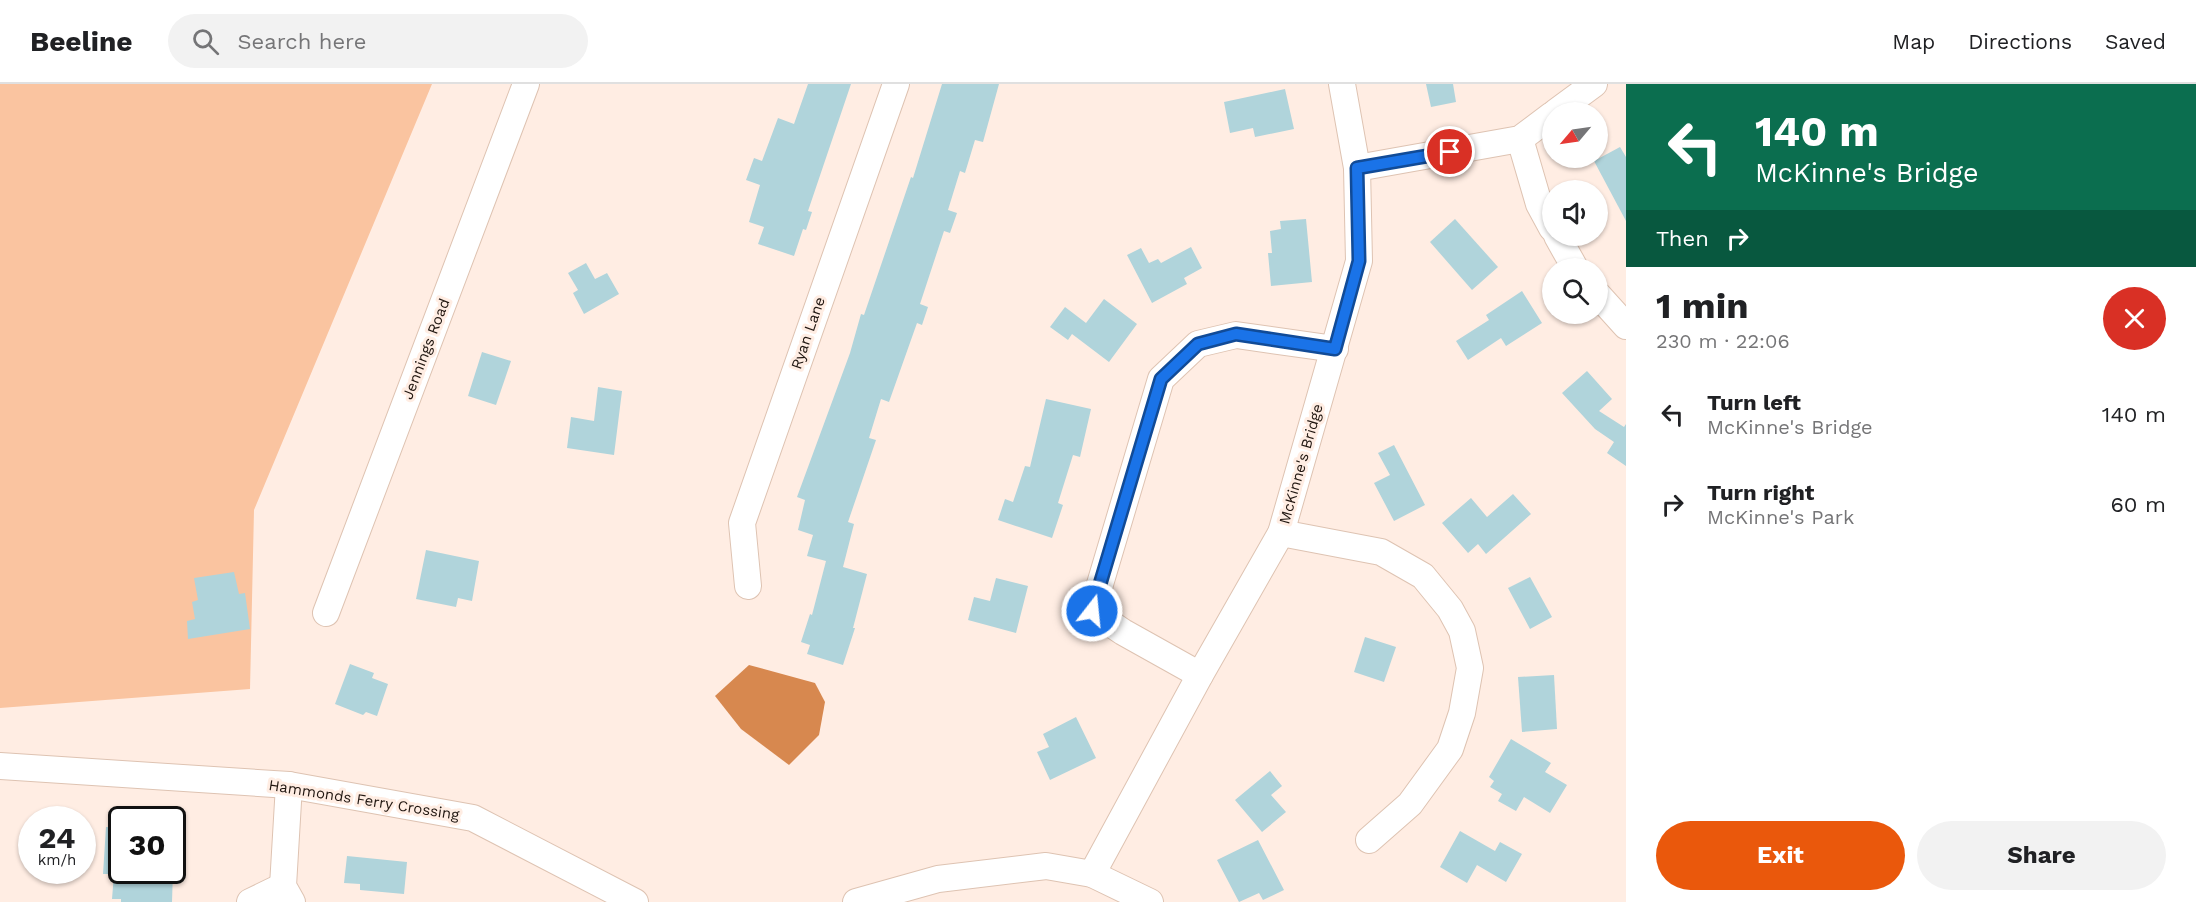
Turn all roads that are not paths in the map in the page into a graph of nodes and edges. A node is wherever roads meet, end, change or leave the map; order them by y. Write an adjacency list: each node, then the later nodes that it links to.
1 (526, 84): 15 (street, Jennings Road)
2 (896, 84): 14 (street, Ryan Lane)
3 (1342, 84): 8 (street, McKinne's Bridge)
4 (1594, 84): 5 (street)
5 (1570, 102)
6 (1542, 123): 7 (street)
7 (1520, 140): 8 (street); 9 (street)
8 (1357, 168): 12 (street, McKinne's Bridge)
9 (1542, 210)
10 (1608, 306): 11 (street)
11 (1626, 326)
12 (1335, 349): 13 (street, McKinne's Bridge); 16 (street)
13 (1281, 532): 16 (street, McKinne's Bridge); 19 (street)
14 (748, 586)
15 (326, 613)
16 (1200, 675): 20 (street, McKinne's Bridge)
17 (0, 766): 18 (street, Hammonds Ferry Crossing)
18 (289, 785): 21 (street); 23 (street, Hammonds Ferry Crossing)
19 (1369, 840)
20 (1092, 874): 24 (street); 25 (street)
21 (287, 894): 22 (street)
22 (250, 902)
23 (635, 902)
24 (856, 902)
25 (1150, 902)

